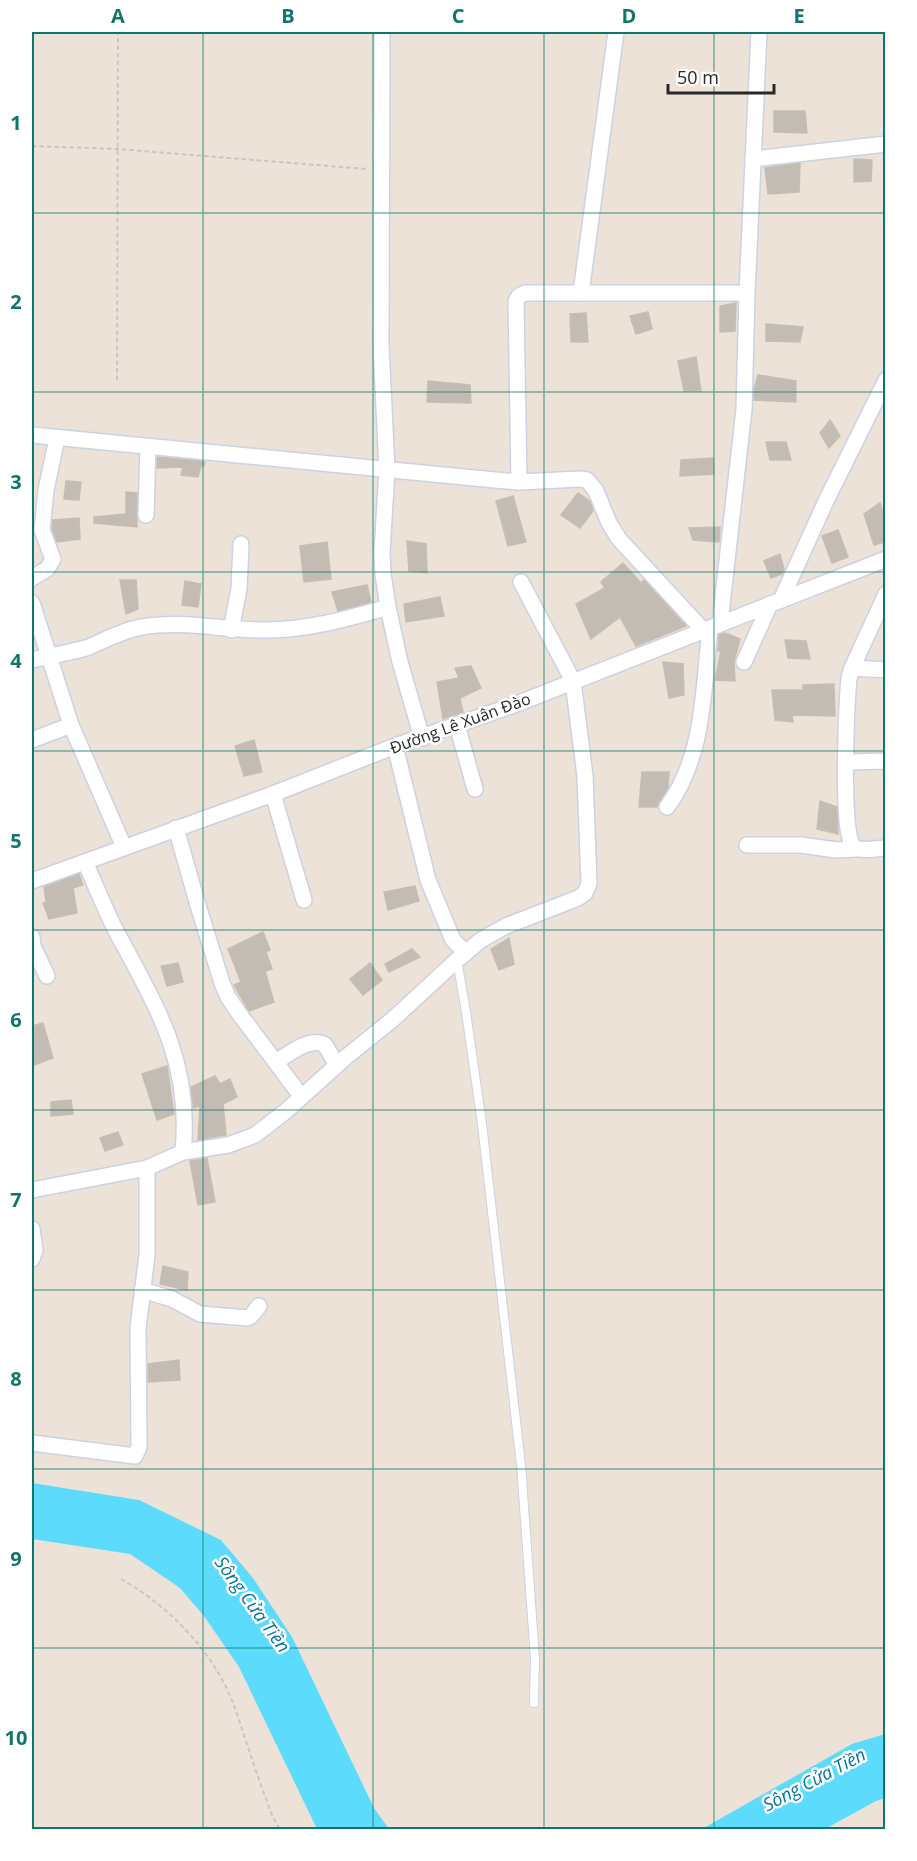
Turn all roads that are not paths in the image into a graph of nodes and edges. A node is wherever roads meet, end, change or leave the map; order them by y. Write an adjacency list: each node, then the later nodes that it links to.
1 (382, 32): 12 (street)
2 (616, 32): 6 (street)
3 (759, 32): 5 (street)
4 (885, 144): 5 (street)
5 (753, 159): 7 (street)
6 (581, 293): 7 (street); 13 (street)
7 (747, 293): 23 (street)
8 (885, 380): 20 (street)
9 (32, 435): 10 (street)
10 (57, 438): 11 (street); 17 (street)
11 (148, 446): 12 (street); 14 (street)
12 (387, 470): 13 (street); 22 (street)
13 (519, 482): 23 (street)
14 (146, 515)
15 (241, 544): 24 (street)
16 (885, 559): 20 (street, Đường Lê Xuân Đào)
17 (32, 579)
18 (521, 582): 30 (street)
19 (885, 594): 28 (street)
20 (775, 602): 23 (street, Đường Lê Xuân Đào); 27 (street)
21 (32, 603): 25 (street)
22 (388, 607): 24 (street); 33 (street)
23 (711, 627): 30 (street, Đường Lê Xuân Đào); 40 (street)
24 (231, 630): 25 (street)
25 (49, 656): 26 (street); 31 (street)
26 (32, 660)
27 (744, 662)
28 (852, 668): 29 (street); 37 (street)
29 (885, 670)
30 (573, 681): 32 (street, Đường Lê Xuân Đào); 50 (street)
31 (71, 725): 34 (street); 43 (street)
32 (457, 725): 33 (street, Đường Lê Xuân Đào); 38 (street)
33 (422, 738): 35 (street, Đường Lê Xuân Đào)
34 (32, 740)
35 (395, 746): 39 (street, Đường Lê Xuân Đào); 50 (street)
36 (885, 761): 37 (street)
37 (846, 762): 45 (street)
38 (475, 789)
39 (273, 794): 41 (street, Đường Lê Xuân Đào); 48 (street)
40 (667, 807)
41 (176, 828): 43 (street, Đường Lê Xuân Đào); 52 (street)
42 (747, 845): 45 (street)
43 (124, 847): 46 (street, Đường Lê Xuân Đào)
44 (885, 848): 45 (street)
45 (857, 849)
46 (85, 862): 47 (street, Đường Lê Xuân Đào); 55 (street)
47 (32, 881)
48 (304, 900)
49 (32, 937): 51 (street)
50 (462, 956): 53 (street); 63 (lane)
51 (47, 976)
52 (276, 1062): 53 (street); 54 (street)
53 (337, 1065): 54 (street)
54 (301, 1096): 55 (street)
55 (183, 1152): 56 (street)
56 (147, 1168): 57 (street); 60 (street)
57 (32, 1190)
58 (32, 1229): 59 (street)
59 (32, 1259)
60 (142, 1290): 61 (street); 62 (street)
61 (259, 1306)
62 (32, 1443)
63 (534, 1703)

